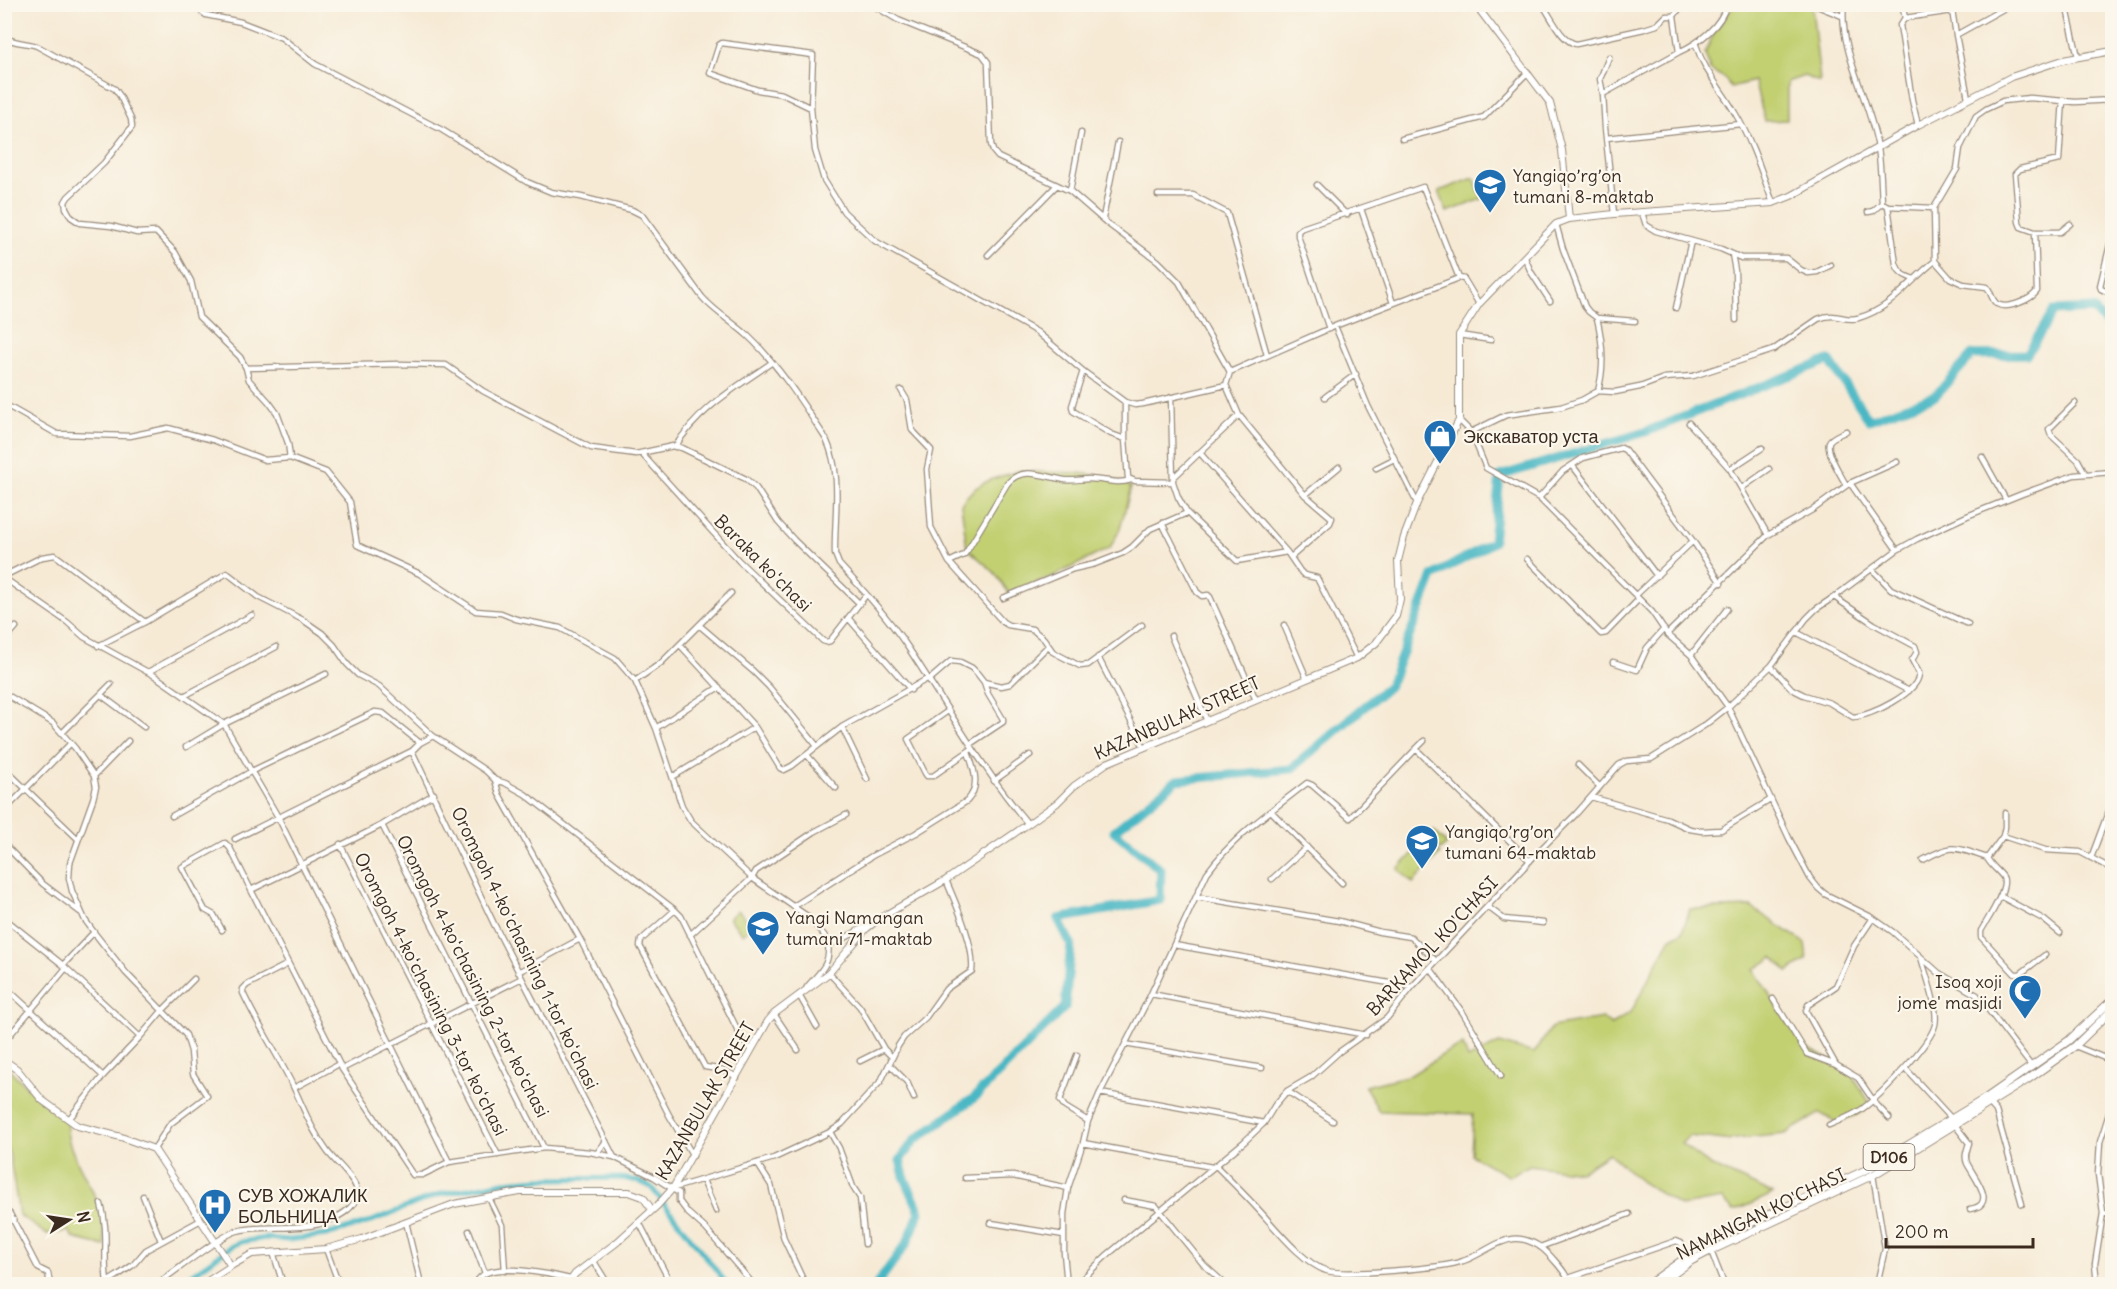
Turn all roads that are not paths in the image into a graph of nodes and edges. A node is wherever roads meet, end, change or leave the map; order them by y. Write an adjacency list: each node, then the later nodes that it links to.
1 (192, 4): 77 (street)
2 (871, 4): 36 (street)
3 (1542, 4): 13 (street)
4 (1683, 4): 13 (street)
5 (1727, 4): 18 (street)
6 (1812, 4): 14 (street)
7 (1844, 4): 14 (street)
8 (1902, 4): 15 (street)
9 (2012, 4): 16 (street)
10 (2066, 4): 22 (street)
11 (1479, 6): 23 (main road)
12 (1952, 8): 15 (street); 16 (street)
13 (1674, 16): 20 (street)
14 (1842, 16): 35 (street)
15 (1905, 18): 30 (street)
16 (1956, 35): 25 (street)
17 (4, 37): 78 (street)
18 (1696, 45): 20 (street); 29 (street)
19 (2112, 51): 22 (main road)
20 (1679, 52): 24 (street)
21 (1609, 57): 24 (street)
22 (2078, 57): 25 (main road)
23 (1528, 72): 33 (street); 50 (main road)
24 (1603, 94): 32 (street)
25 (1968, 98): 30 (main road)
26 (2063, 100): 27 (street); 43 (street); 53 (street)
27 (2112, 100)
28 (811, 108): 28 (street); 79 (street)
29 (1741, 124): 32 (street); 40 (street)
30 (1918, 125): 35 (main road)
31 (1081, 133): 38 (street)
32 (1606, 138): 48 (street)
33 (1402, 140)
34 (1118, 142): 49 (street)
35 (1878, 147): 40 (main road); 41 (street)
36 (1057, 185): 38 (street); 58 (street)
37 (1317, 185): 47 (street)
38 (1070, 191): 49 (street)
39 (1158, 195): 76 (street)
40 (1773, 203): 46 (main road)
41 (1882, 203): 42 (street); 45 (street)
42 (1888, 206): 43 (street); 63 (street)
43 (1934, 208): 60 (street)
44 (1361, 209): 47 (street); 62 (street); 66 (street)
45 (1868, 212)
46 (1642, 213): 48 (main road); 55 (street)
47 (1347, 214): 73 (street)
48 (1614, 214): 50 (main road)
49 (1103, 218): 80 (street)
50 (1569, 219): 51 (main road)
51 (1556, 224): 59 (main road); 69 (street)
52 (2070, 224): 53 (street)
53 (2035, 232): 60 (street)
54 (2112, 236): 56 (street)
55 (1691, 241): 57 (street); 68 (street)
56 (2111, 252): 64 (street)
57 (1732, 254): 61 (street); 70 (street)
58 (988, 255)
59 (1525, 258): 65 (street); 67 (main road)
60 (1935, 261): 63 (street)
61 (1831, 265)
62 (1459, 278): 66 (street); 67 (street)
63 (1914, 279): 84 (street)
64 (2112, 294)
65 (1550, 301)
66 (1393, 303): 72 (street)
67 (1479, 304): 74 (main road)
68 (1676, 308)
69 (1597, 318): 71 (street); 84 (street)
70 (1736, 320)
71 (1635, 321)
72 (1335, 326): 73 (street); 81 (street)
73 (1329, 329): 76 (street)
74 (1460, 335): 75 (street); 91 (main road, KAZANBULAK STREET)
75 (1491, 340)
76 (1267, 356): 80 (street)
77 (771, 363): 96 (street); 132 (street)
78 (246, 368): 98 (street); 101 (street)
79 (1083, 371): 87 (street); 95 (street)
80 (1230, 372): 82 (street)
81 (1356, 374): 86 (street); 102 (street)
82 (1226, 385): 85 (street); 90 (street)
83 (901, 390): 126 (street)
84 (1598, 391): 94 (street)
85 (1171, 397): 87 (street); 112 (street)
86 (1326, 397)
87 (1125, 402): 95 (street)
88 (2075, 403): 110 (street)
89 (4, 404): 101 (street)
90 (1239, 415): 99 (street); 115 (street)
91 (1459, 420): 94 (street); 118 (main road, KAZANBULAK STREET)
92 (1689, 423): 107 (street)
93 (1846, 431): 113 (street)
94 (1471, 432): 116 (street)
95 (1125, 439): 111 (street)
96 (675, 447): 98 (street); 136 (street)
97 (1762, 448): 107 (street)
98 (640, 453): 139 (street, Baraka koʻchasi)
99 (1200, 453): 112 (street); 124 (street)
100 (1982, 457): 117 (street)
101 (290, 458): 163 (street)
102 (1394, 459): 106 (street); 118 (street)
103 (1897, 462): 113 (street)
104 (1572, 465): 116 (street); 122 (street); 128 (street)
105 (1339, 467): 115 (street)
106 (1376, 468)
107 (1730, 469): 114 (street)
108 (1769, 469): 114 (street)
109 (2112, 472): 110 (street, BARKAMOL KO'CHASI)
110 (2085, 473): 117 (street, BARKAMOL KO'CHASI)
111 (1131, 480): 112 (street); 126 (street)
112 (1173, 480): 119 (street)
113 (1848, 484): 121 (street); 123 (street)
114 (1743, 488): 121 (street)
115 (1305, 495): 124 (street)
116 (1539, 498): 133 (street)
117 (2006, 500): 123 (street, BARKAMOL KO'CHASI)
118 (1418, 503): 156 (main road, KAZANBULAK STREET)
119 (1187, 513): 120 (street); 124 (street)
120 (1162, 523): 135 (street); 172 (street)
121 (1768, 535): 130 (street)
122 (1693, 541): 128 (street); 130 (street)
123 (1897, 550): 127 (street, BARKAMOL KO'CHASI)
124 (1289, 554): 156 (street)
125 (1527, 559): 133 (street)
126 (949, 562): 152 (street)
127 (1872, 568): 134 (street, BARKAMOL KO'CHASI); 141 (street)
128 (1656, 576): 133 (street)
129 (4, 577): 140 (street); 151 (street)
130 (1721, 583): 146 (street)
131 (731, 592): 142 (street)
132 (866, 595): 136 (street, Baraka koʻchasi); 162 (street)
133 (1638, 597): 146 (street)
134 (1834, 597): 147 (street, BARKAMOL KO'CHASI); 168 (street)
135 (1003, 598)
136 (859, 603): 139 (street, Baraka koʻchasi)
137 (1727, 609): 154 (street)
138 (252, 615): 159 (street)
139 (849, 619): 167 (street)
140 (145, 622): 151 (street); 182 (street)
141 (1968, 624)
142 (699, 625): 150 (street); 187 (street)
143 (1142, 625): 155 (street)
144 (1284, 625): 161 (street)
145 (16, 627): 149 (street)
146 (1666, 632): 154 (street); 157 (street)
147 (1796, 632): 158 (street, BARKAMOL KO'CHASI); 168 (street)
148 (1171, 636): 175 (street)
149 (4, 641)
150 (680, 645): 163 (street); 166 (street)
151 (98, 646): 159 (street)
152 (1048, 646): 155 (street); 164 (street)
153 (276, 647): 171 (street)
154 (1691, 655): 173 (street)
155 (1098, 657): 189 (street)
156 (1357, 658): 161 (main road, KAZANBULAK STREET)
157 (1613, 662)
158 (1771, 666): 168 (street); 173 (street, BARKAMOL KO'CHASI)
159 (148, 672): 171 (street)
160 (326, 674): 176 (street)
161 (1307, 679): 172 (main road, KAZANBULAK STREET)
162 (928, 680): 164 (street); 167 (street); 174 (street)
163 (635, 681): 180 (street)
164 (984, 682): 190 (street)
165 (111, 684): 170 (street)
166 (720, 687): 178 (street); 180 (street)
167 (911, 690): 179 (street)
168 (1909, 691)
169 (4, 693): 181 (street)
170 (101, 695): 177 (street); 181 (street)
171 (184, 696): 176 (street)
172 (1256, 700): 175 (main road, KAZANBULAK STREET)
173 (1728, 707): 203 (street, BARKAMOL KO'CHASI); 208 (street)
174 (948, 711): 190 (street); 190 (street)
175 (1207, 721): 189 (main road, KAZANBULAK STREET)
176 (224, 724): 188 (street); 197 (street)
177 (144, 727)
178 (754, 727): 193 (street); 199 (street)
179 (842, 727): 187 (street); 200 (street)
180 (656, 728): 199 (street)
181 (63, 734): 185 (street)
182 (433, 736): 186 (street); 201 (street)
183 (128, 741): 198 (street)
184 (1424, 741): 191 (street)
185 (71, 743): 198 (street); 205 (street)
186 (420, 743): 192 (street); 197 (street)
187 (817, 746): 193 (street)
188 (186, 747)
189 (1144, 747): 216 (main road, KAZANBULAK STREET)
190 (970, 748): 202 (street); 237 (street)
191 (1416, 749): 210 (street); 226 (street)
192 (412, 751): 206 (street, Oromgoh 4-koʻchasining 1-tor koʻchasi); 215 (street)
193 (807, 755): 204 (street)
194 (1030, 755): 202 (street)
195 (1578, 765): 203 (street)
196 (4, 768): 205 (street)
197 (252, 771): 214 (street); 215 (street)
198 (94, 776): 219 (street)
199 (674, 776): 230 (street)
200 (867, 779)
201 (495, 780): 239 (street); 249 (street)
202 (994, 781): 216 (street)
203 (1600, 787): 207 (street, BARKAMOL KO'CHASI)
204 (836, 788)
205 (26, 790): 211 (street); 219 (street)
206 (434, 794): 217 (street); 258 (street, Oromgoh 4-koʻchasining 1-tor koʻchasi)
207 (1591, 797): 208 (street); 226 (street, BARKAMOL KO'CHASI)
208 (1770, 800): 242 (street)
209 (2112, 802): 225 (street)
210 (1271, 810): 223 (street); 236 (street)
211 (4, 811)
212 (2005, 813): 218 (street)
213 (846, 815): 230 (street)
214 (172, 816)
215 (278, 817): 220 (street); 228 (street)
216 (1028, 824): 232 (main road, KAZANBULAK STREET)
217 (382, 825): 222 (street, Oromgoh 4-koʻchasining 2-tor koʻchasi); 268 (street, Oromgoh 4-koʻchasining 2-tor koʻchasi)
218 (2002, 836): 224 (street); 225 (street)
219 (78, 839): 240 (street)
220 (235, 839)
221 (4, 844): 240 (street)
222 (340, 844): 228 (street, Oromgoh 4-koʻchasining 2-tor koʻchasi); 273 (street, Oromgoh 4-koʻchasining 3-tor koʻchasi)
223 (1306, 847): 231 (street); 233 (street)
224 (1986, 858): 227 (street); 235 (street)
225 (2091, 858): 229 (street)
226 (1530, 861): 238 (street, BARKAMOL KO'CHASI)
227 (1923, 861)
228 (301, 865): 234 (street, Oromgoh 4-koʻchasining 2-tor koʻchasi); 279 (street)
229 (2112, 869)
230 (752, 878): 237 (street); 248 (street)
231 (1272, 879)
232 (946, 880): 243 (main road, KAZANBULAK STREET); 285 (street)
233 (1342, 883)
234 (252, 890): 245 (street); 255 (street)
235 (2000, 896): 247 (street); 252 (street)
236 (1196, 897): 251 (street); 254 (street)
237 (794, 906): 250 (street)
238 (1488, 907): 244 (street); 254 (street, BARKAMOL KO'CHASI)
239 (675, 910): 248 (street); 297 (street)
240 (82, 914): 246 (street)
241 (4, 918): 256 (street)
242 (1873, 918): 253 (street); 290 (street)
243 (873, 923): 250 (street); 259 (main road, KAZANBULAK STREET)
244 (1543, 923)
245 (222, 930)
246 (94, 932): 256 (street); 271 (street)
247 (2060, 933)
248 (690, 935): 282 (street)
249 (580, 939): 258 (street); 319 (street)
250 (828, 943): 264 (street)
251 (1174, 945): 263 (street); 265 (street)
252 (2045, 955)
253 (1921, 957): 292 (street); 294 (street)
254 (1436, 961): 257 (street, BARKAMOL KO'CHASI)
255 (288, 964): 291 (street); 298 (street)
256 (65, 967): 269 (street); 276 (street)
257 (1430, 968): 263 (street, BARKAMOL KO'CHASI); 296 (street)
258 (519, 972): 260 (street, Oromgoh 4-koʻchasining 1-tor koʻchasi)
259 (829, 973): 264 (main road, KAZANBULAK STREET); 281 (street)
260 (522, 978): 268 (street); 313 (street, Oromgoh 4-koʻchasining 1-tor koʻchasi)
261 (194, 979): 271 (street)
262 (4, 986): 269 (street)
263 (1412, 987): 275 (street, BARKAMOL KO'CHASI)
264 (802, 993): 272 (main road, KAZANBULAK STREET); 274 (street)
265 (1151, 994): 275 (street); 278 (street)
266 (1773, 999): 290 (street)
267 (2112, 1000): 292 (main road, NAMANGAN KO'CHASI / D106)
268 (471, 1005): 273 (street); 315 (street, Oromgoh 4-koʻchasining 2-tor koʻchasi)
269 (32, 1010): 277 (street); 295 (street)
270 (2112, 1010): 280 (main road, NAMANGAN KO'CHASI / D106)
271 (162, 1011): 276 (street); 316 (street)
272 (774, 1014): 282 (main road, KAZANBULAK STREET); 283 (street)
273 (431, 1025): 279 (street); 318 (street, Oromgoh 4-koʻchasining 3-tor koʻchasi)
274 (818, 1027)
275 (1366, 1035): 299 (street, BARKAMOL KO'CHASI)
276 (140, 1037): 295 (street)
277 (4, 1042)
278 (1125, 1044): 293 (street); 300 (street)
279 (389, 1045): 291 (street); 321 (street)
280 (2074, 1046): 288 (street); 303 (main road, NAMANGAN KO'CHASI / D106)
281 (884, 1049): 285 (street); 287 (street)
282 (751, 1050): 297 (main road, KAZANBULAK STREET)
283 (798, 1050)
284 (1077, 1055): 307 (street)
285 (892, 1057): 289 (street)
286 (5, 1059): 306 (main road)
287 (860, 1061)
288 (2112, 1061)
289 (890, 1065): 301 (street); 312 (street)
290 (1836, 1065): 302 (street)
291 (341, 1066): 298 (street); 321 (street)
292 (2032, 1067): 309 (main road, NAMANGAN KO'CHASI / D106)
293 (1262, 1068)
294 (1905, 1068): 302 (street); 309 (street)
295 (103, 1076): 306 (street)
296 (1500, 1076)
297 (737, 1077): 319 (main road, KAZANBULAK STREET)
298 (294, 1088): 349 (street)
299 (1287, 1091): 308 (street); 310 (street, BARKAMOL KO'CHASI)
300 (1100, 1093): 307 (street); 310 (street)
301 (914, 1098)
302 (1873, 1100): 305 (street); 311 (street)
303 (1989, 1103): 309 (main road, NAMANGAN KO'CHASI / D106); 333 (street)
304 (2112, 1104): 340 (street)
305 (1889, 1118)
306 (69, 1119): 316 (main road)
307 (1088, 1121): 314 (street)
308 (1333, 1121)
309 (1953, 1122): 324 (main road, NAMANGAN KO'CHASI / D106); 335 (street); 355 (main road, NAMANGAN KO'CHASI / D106)
310 (1264, 1123): 323 (street, BARKAMOL KO'CHASI)
311 (1829, 1125)
312 (830, 1132): 322 (street); 350 (street)
313 (606, 1141): 317 (street); 320 (street, Oromgoh 4-koʻchasining 1-tor koʻchasi)
314 (1083, 1143): 323 (street); 327 (street)
315 (544, 1148): 317 (street); 318 (street)
316 (154, 1149): 342 (main road)
317 (597, 1154): 320 (street)
318 (498, 1155): 321 (street)
319 (693, 1156): 328 (main road, KAZANBULAK STREET)
320 (614, 1157): 328 (street)
321 (449, 1162)
322 (757, 1163): 326 (street); 374 (street)
323 (1213, 1166): 337 (street, BARKAMOL KO'CHASI); 351 (street)
324 (1873, 1175): 353 (main road, NAMANGAN KO'CHASI / D106); 381 (street)
325 (965, 1178): 327 (street)
326 (702, 1180): 328 (street); 336 (street)
327 (1068, 1188): 347 (street)
328 (672, 1191): 334 (main road, KAZANBULAK STREET); 373 (street)
329 (143, 1196): 348 (street)
330 (489, 1198): 334 (main road); 343 (main road); 358 (street)
331 (1124, 1200): 337 (street)
332 (101, 1204): 361 (street)
333 (2022, 1204)
334 (655, 1208): 344 (main road, KAZANBULAK STREET)
335 (1970, 1209)
336 (716, 1211)
337 (1161, 1211): 376 (street, BARKAMOL KO'CHASI); 377 (street)
338 (10, 1214): 363 (street)
339 (1629, 1214): 351 (street)
340 (2103, 1214): 341 (street); 382 (street)
341 (2112, 1215)
342 (201, 1220): 348 (street); 349 (main road)
343 (406, 1222): 352 (main road); 369 (street)
344 (639, 1222): 356 (main road, KAZANBULAK STREET); 372 (street)
345 (992, 1223): 347 (street)
346 (469, 1231): 359 (street)
347 (1064, 1234): 375 (street)
348 (161, 1241): 361 (street)
349 (218, 1244): 357 (main road); 365 (street)
350 (865, 1244)
351 (1540, 1247): 360 (street)
352 (326, 1249): 354 (main road); 368 (street)
353 (1711, 1251): 379 (main road, NAMANGAN KO'CHASI / D106); 380 (street)
354 (273, 1252): 357 (main road); 367 (street)
355 (1688, 1255): 360 (street); 378 (main road, NAMANGAN KO'CHASI / D106)
356 (593, 1260): 362 (main road, KAZANBULAK STREET); 371 (street)
357 (229, 1264): 366 (main road)
358 (505, 1271): 359 (street); 362 (street)
359 (485, 1273): 370 (street)
360 (1569, 1281)
361 (107, 1282): 364 (street)
362 (569, 1282)
363 (50, 1284)
364 (95, 1284)
365 (157, 1284)
366 (203, 1284)
367 (283, 1284)
368 (339, 1284)
369 (421, 1284)
370 (474, 1284)
371 (608, 1284)
372 (671, 1284)
373 (753, 1284)
374 (805, 1284)
375 (1066, 1284)
376 (1077, 1284)
377 (1225, 1284)
378 (1649, 1284)
379 (1662, 1284)
380 (1724, 1284)
381 (1877, 1284)
382 (2097, 1284)

